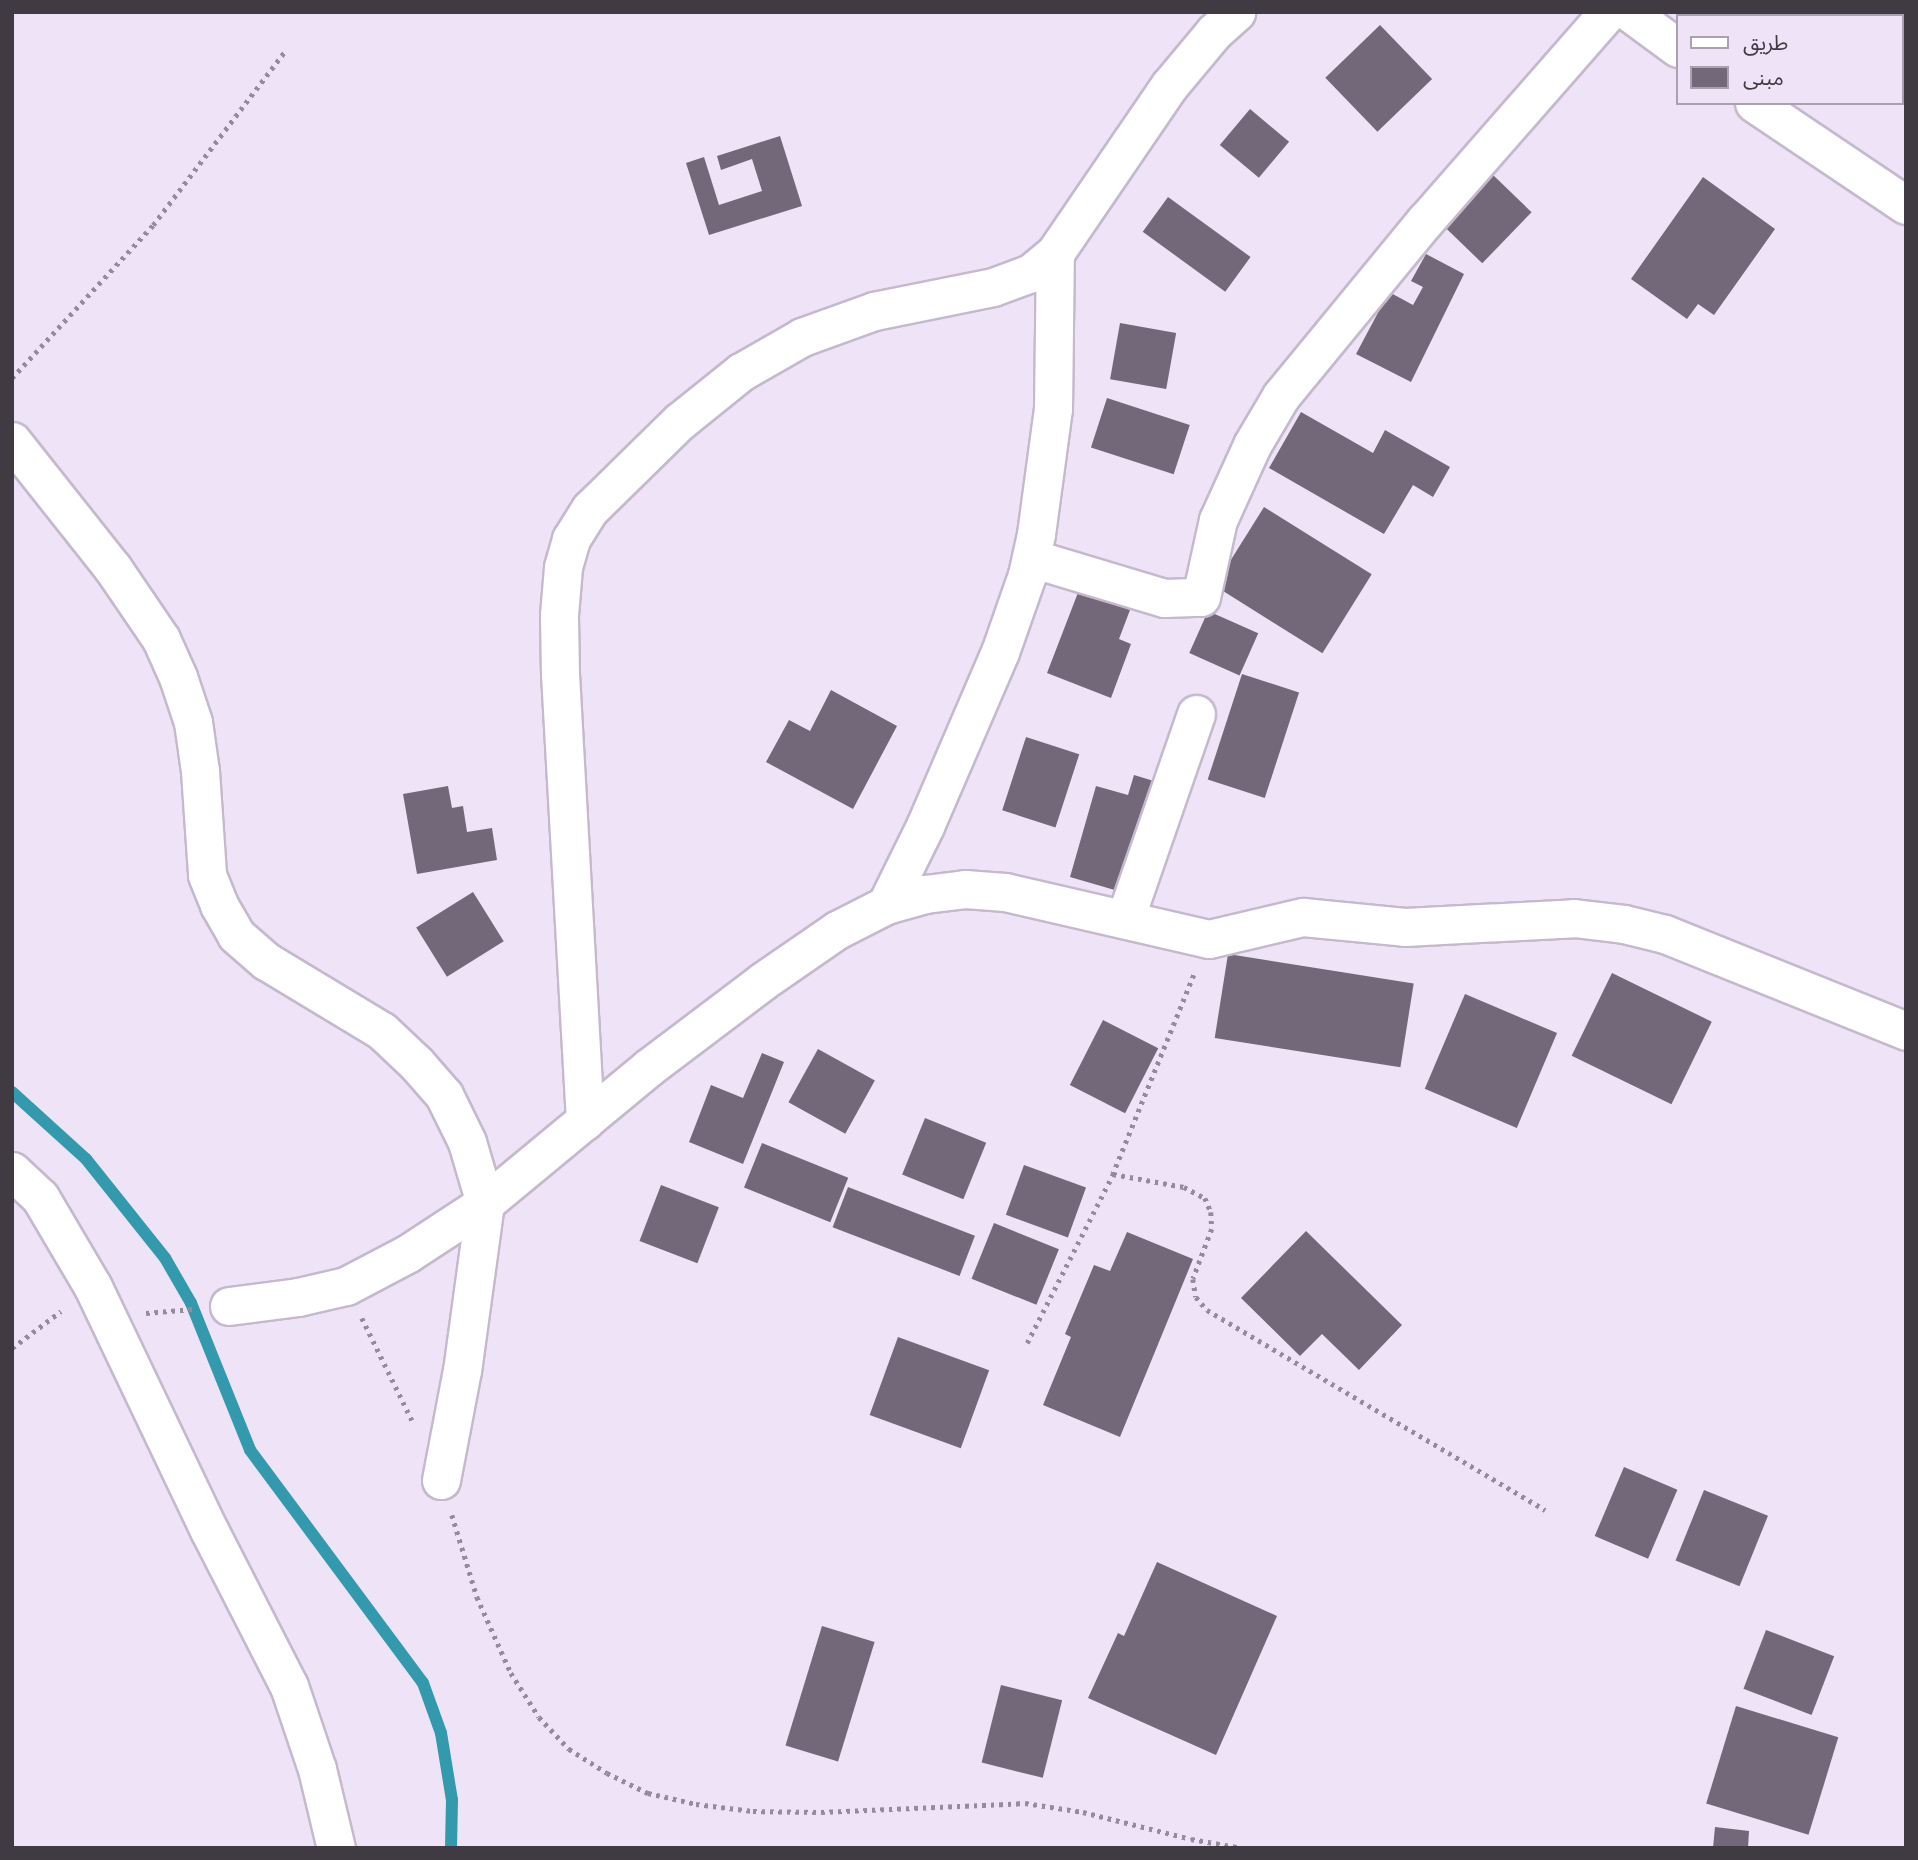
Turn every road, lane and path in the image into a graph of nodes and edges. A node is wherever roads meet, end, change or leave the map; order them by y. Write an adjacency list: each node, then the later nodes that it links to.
1 (1236, 12): 8 (street)
2 (1608, 12): 11 (street)
3 (1629, 12): 4 (street)
4 (1676, 47)
5 (286, 50): 9 (path)
6 (1757, 105): 7 (street)
7 (1906, 205)
8 (1055, 253): 11 (street); 17 (street)
9 (12, 378)
10 (12, 442): 20 (street)
11 (1031, 558): 13 (street)
12 (1196, 714): 14 (street)
13 (886, 905): 14 (street); 17 (street)
14 (1125, 919): 15 (street)
15 (1209, 939): 16 (street); 19 (path)
16 (1906, 1031)
17 (585, 1121): 20 (street)
18 (12, 1171): 22 (street)
19 (1113, 1174): 25 (path); 28 (path)
20 (485, 1203): 21 (street); 27 (street)
21 (346, 1286): 23 (street); 27 (path)
22 (93, 1287): 26 (path); 29 (street)
23 (229, 1306): 24 (path)
24 (136, 1313)
25 (1027, 1343)
26 (12, 1348)
27 (441, 1480): 30 (path)
28 (1545, 1510)
29 (336, 1848)
30 (1242, 1848)

